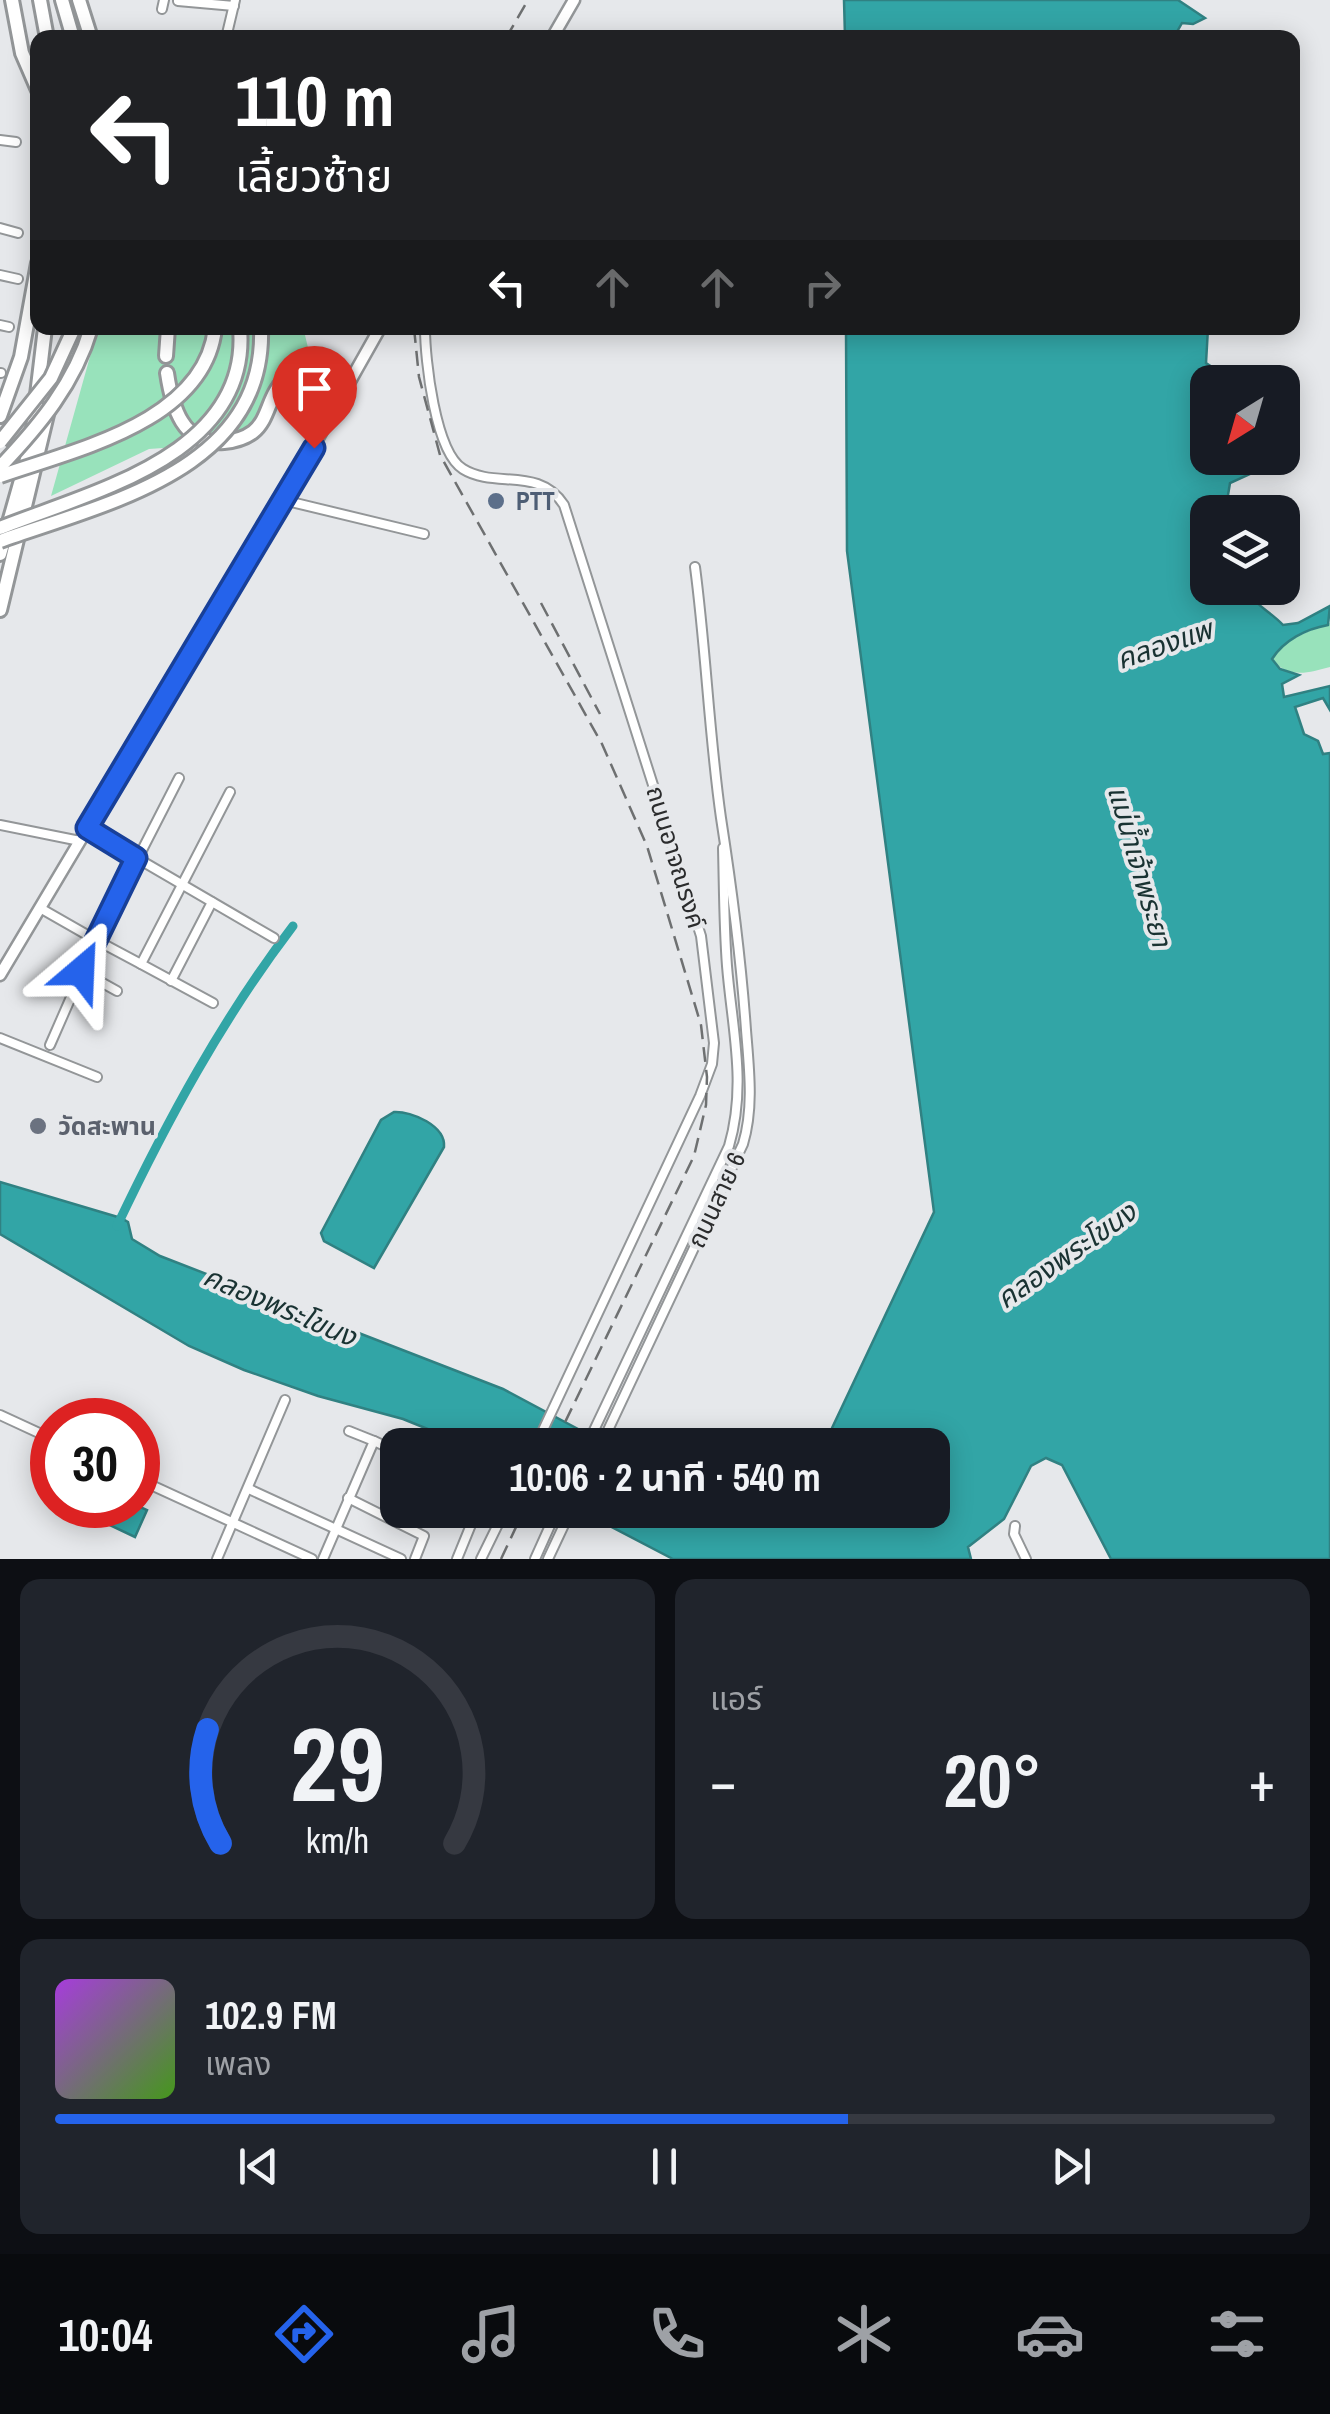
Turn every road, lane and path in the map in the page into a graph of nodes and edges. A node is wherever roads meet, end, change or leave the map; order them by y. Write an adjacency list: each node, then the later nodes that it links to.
1 (12, 0): 15 (highway)
2 (40, 0): 8 (highway)
3 (59, 0): 9 (highway); 10 (highway)
4 (77, 0): 11 (highway); 12 (highway)
5 (574, 0): 14 (main road)
6 (178, 1): 7 (street)
7 (235, 3): 13 (street)
8 (45, 30)
9 (64, 30)
10 (70, 30)
11 (82, 30)
12 (88, 30)
13 (228, 30)
14 (557, 30)
15 (30, 72)
16 (0, 140): 17 (street)
17 (16, 142)
18 (0, 228): 19 (street)
19 (18, 233)
20 (0, 275): 21 (street)
21 (18, 279)
22 (30, 307): 37 (highway)
23 (45, 335): 46 (highway)
24 (65, 335): 38 (highway)
25 (71, 335): 39 (highway, bridge)
26 (85, 335): 38 (highway)
27 (85, 335): 40 (highway, bridge)
28 (168, 335): 34 (highway)
29 (213, 335): 41 (highway, bridge)
30 (240, 335): 43 (highway, bridge)
31 (261, 335): 45 (highway, bridge)
32 (376, 335): 36 (main road)
33 (426, 335): 72 (street, ถนนอาจณรงค์)
34 (166, 356)
35 (167, 373): 36 (highway)
36 (346, 384): 42 (main road)
37 (0, 416)
38 (43, 440): 48 (highway)
39 (0, 442)
40 (0, 467)
41 (0, 476)
42 (283, 500): 44 (street); 53 (main road)
43 (0, 528)
44 (424, 534)
45 (0, 541)
46 (0, 554)
47 (695, 567): 51 (street, ถนนสาย 6)
48 (0, 610)
49 (179, 778): 55 (street)
50 (230, 792): 56 (street)
51 (721, 818): 73 (street, ถนนสาย 6); 74 (street, ถนนสาย 6)
52 (0, 825): 54 (street)
53 (87, 828): 54 (main road); 55 (street)
54 (80, 841): 58 (main road)
55 (136, 858): 56 (street); 60 (street)
56 (182, 884): 57 (street); 61 (street)
57 (212, 902): 59 (street); 64 (street)
58 (40, 908): 60 (street); 63 (main road)
59 (274, 938)
60 (96, 940): 61 (street); 62 (street)
61 (141, 964): 64 (street)
62 (81, 971): 65 (street); 68 (street)
63 (0, 975)
64 (171, 980): 66 (street)
65 (118, 991)
66 (213, 1003)
67 (0, 1038): 69 (street)
68 (50, 1045)
69 (98, 1076)
70 (285, 1400): 80 (street)
71 (0, 1416): 75 (street)
72 (544, 1428)
73 (595, 1428)
74 (610, 1428)
75 (30, 1429)
76 (349, 1431): 77 (street)
77 (374, 1441): 78 (street); 81 (street)
78 (380, 1444)
79 (160, 1488): 82 (street)
80 (248, 1489): 82 (street); 88 (street)
81 (348, 1498): 88 (street); 93 (street)
82 (234, 1523): 89 (street); 90 (street)
83 (1015, 1526): 98 (street)
84 (470, 1528): 94 (street)
85 (496, 1528): 95 (street)
86 (549, 1528): 96 (street)
87 (563, 1528): 97 (street)
88 (335, 1529): 91 (street); 92 (street)
89 (217, 1559)
90 (312, 1559)
91 (323, 1559)
92 (401, 1559)
93 (415, 1559)
94 (458, 1559)
95 (481, 1559)
96 (534, 1559)
97 (548, 1559)
98 (1026, 1559)

